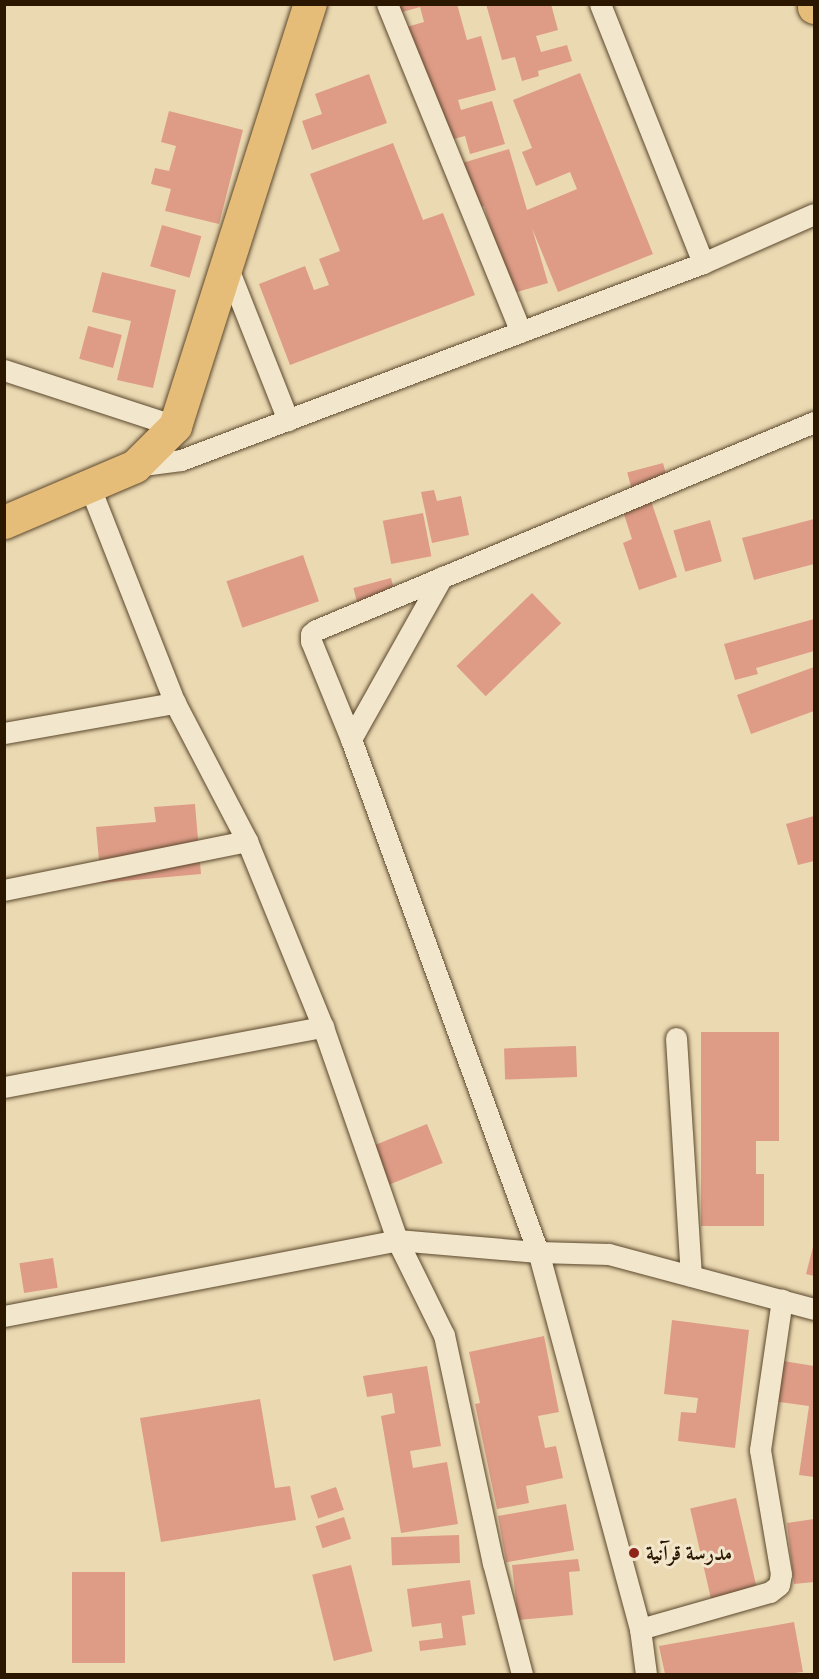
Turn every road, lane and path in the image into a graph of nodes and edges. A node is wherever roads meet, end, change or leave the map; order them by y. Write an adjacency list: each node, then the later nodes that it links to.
1 (310, 4): 6 (main road)
2 (387, 4): 7 (street)
3 (600, 4): 5 (street)
4 (814, 214): 5 (street)
5 (703, 263): 7 (street)
6 (227, 266): 9 (street); 11 (main road)
7 (521, 332): 9 (street)
8 (4, 370): 11 (street)
9 (288, 420): 12 (street)
10 (814, 422): 15 (street)
11 (175, 426): 12 (main road)
12 (135, 466): 13 (main road)
13 (89, 485): 14 (main road); 16 (street)
14 (4, 522)
15 (442, 578): 18 (street); 18 (street)
16 (175, 703): 17 (street); 19 (street)
17 (4, 733)
18 (351, 739): 25 (street)
19 (247, 841): 20 (street); 21 (street)
20 (4, 890)
21 (323, 1027): 23 (street); 24 (street)
22 (676, 1038): 26 (street)
23 (4, 1087)
24 (397, 1240): 25 (street); 29 (street); 31 (street)
25 (538, 1252): 26 (street); 30 (street)
26 (691, 1276): 27 (street)
27 (782, 1300): 28 (street); 30 (street)
28 (814, 1309)
29 (4, 1316)
30 (640, 1629): 32 (street)
31 (522, 1674)
32 (646, 1674)

